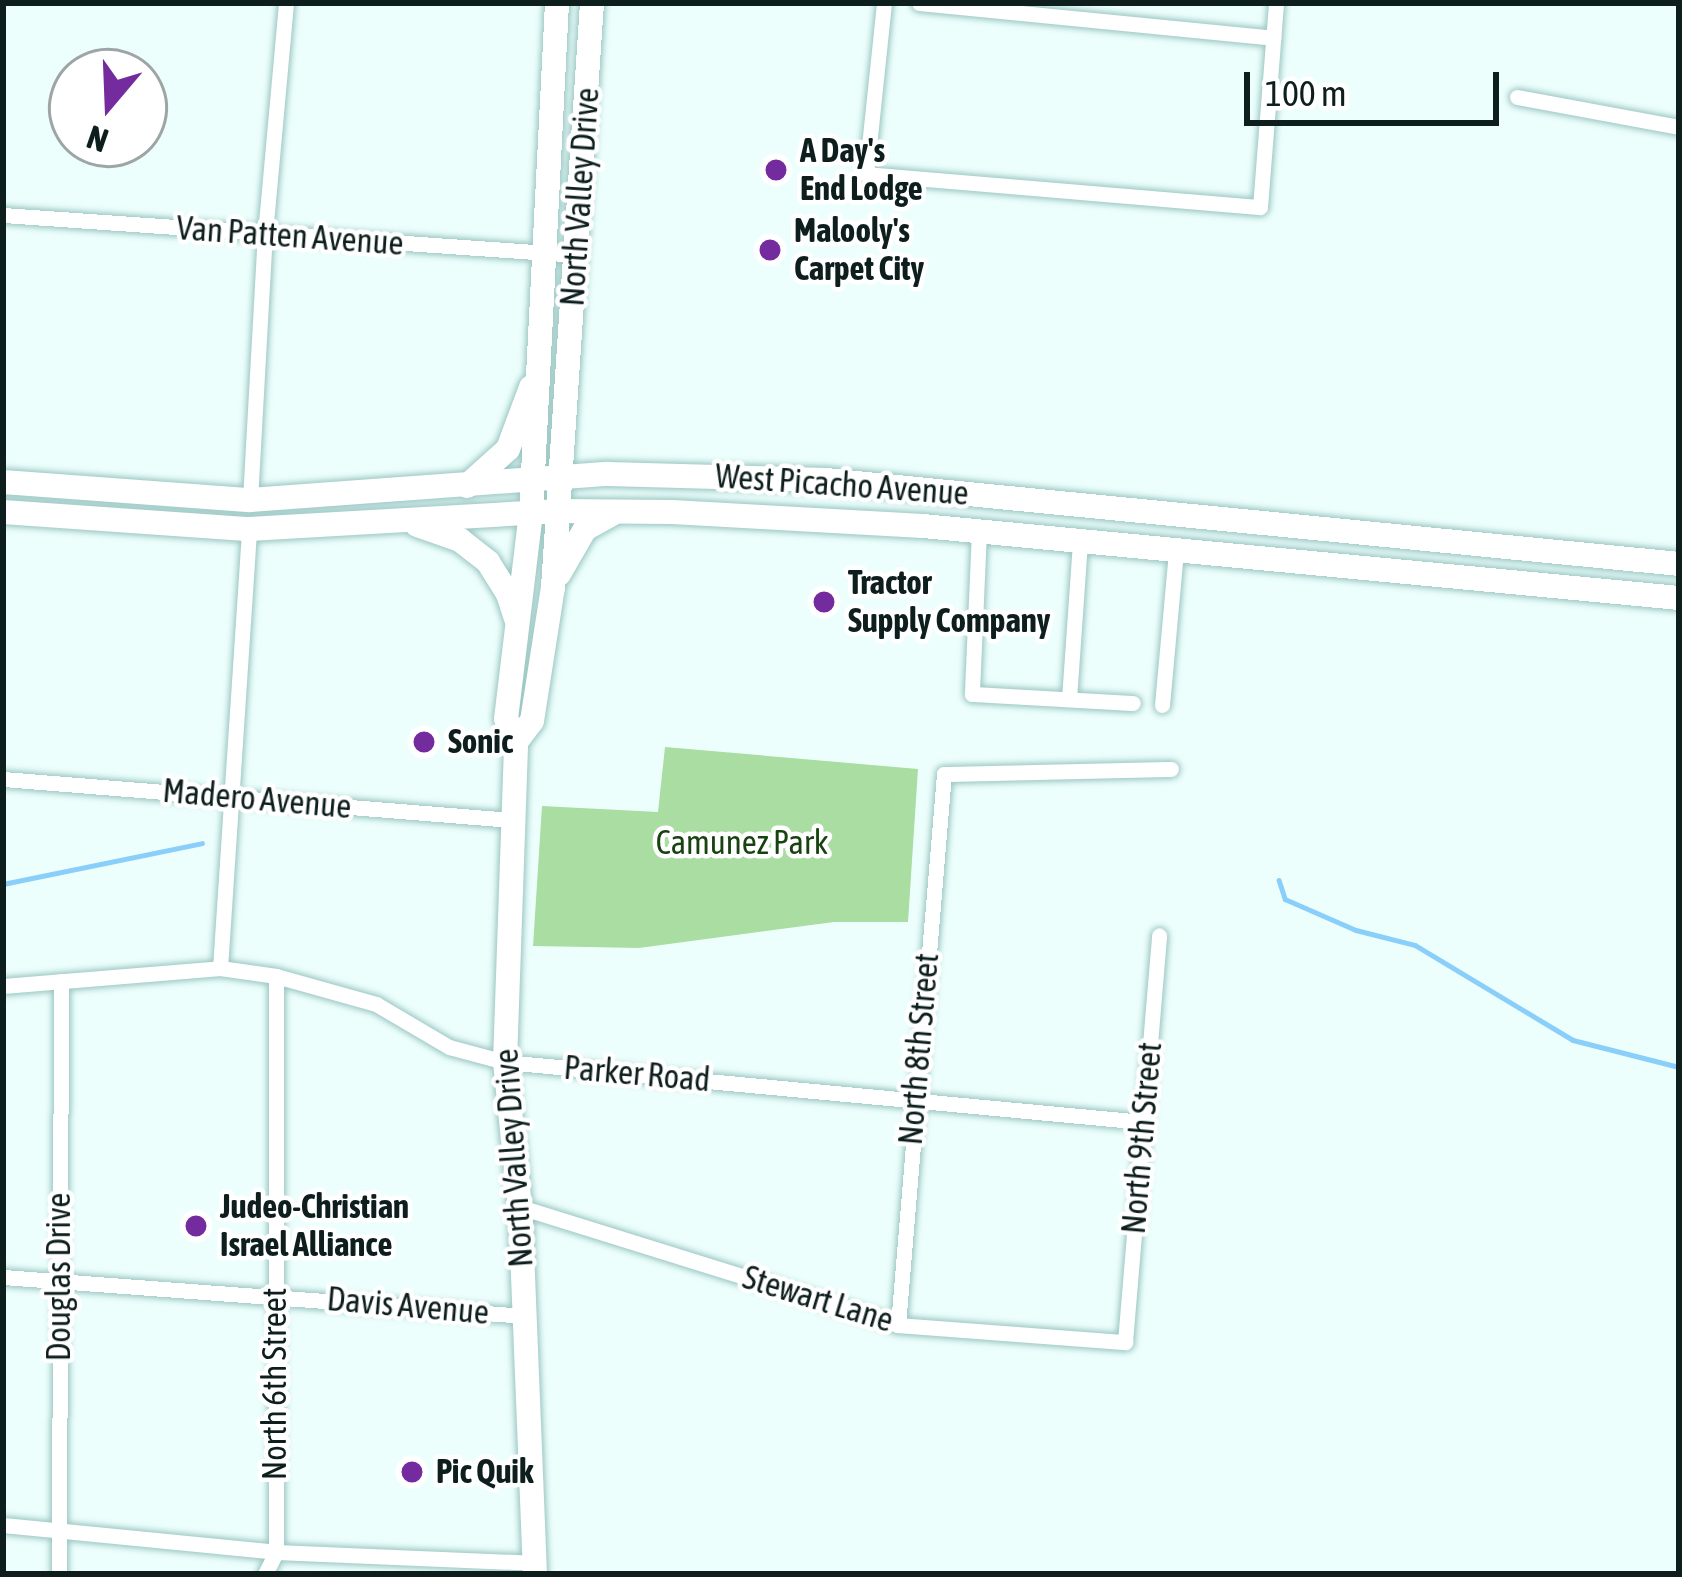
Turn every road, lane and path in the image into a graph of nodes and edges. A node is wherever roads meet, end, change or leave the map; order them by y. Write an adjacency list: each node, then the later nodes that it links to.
1 (286, 3): 11 (street)
2 (557, 3): 12 (main road, North Valley Drive)
3 (592, 3): 13 (main road, North Valley Drive)
4 (884, 3): 7 (street)
5 (919, 3): 7 (street)
6 (1276, 3): 7 (street)
7 (1273, 38)
8 (1517, 97): 9 (street)
9 (1679, 127)
10 (3, 215): 11 (street, Van Patten Avenue)
11 (265, 235): 12 (street, Van Patten Avenue); 21 (street)
12 (542, 254): 13 (street, Van Patten Avenue); 14 (main road, North Valley Drive)
13 (578, 255): 15 (main road, North Valley Drive)
14 (541, 363): 18 (main road, North Valley Drive); 20 (main road)
15 (565, 420): 16 (main road); 17 (main road, North Valley Drive)
16 (608, 474): 17 (main road, West Picacho Avenue); 31 (main road, West Picacho Avenue)
17 (561, 477): 18 (main road, West Picacho Avenue); 23 (main road, North Valley Drive)
18 (533, 479): 20 (main road, West Picacho Avenue); 25 (main road, North Valley Drive)
19 (3, 482): 21 (main road, West Picacho Avenue)
20 (467, 487): 21 (main road, West Picacho Avenue)
21 (250, 500)
22 (620, 510): 23 (main road, West Picacho Avenue); 28 (main road, West Picacho Avenue); 32 (main road)
23 (559, 511): 25 (main road, West Picacho Avenue); 32 (main road, North Valley Drive)
24 (3, 512): 27 (main road, West Picacho Avenue)
25 (531, 513): 26 (main road, West Picacho Avenue); 34 (main road, North Valley Drive)
26 (409, 522): 27 (main road, West Picacho Avenue); 34 (main road)
27 (249, 530): 41 (street)
28 (979, 532): 29 (main road, West Picacho Avenue); 35 (street)
29 (1080, 541): 30 (main road, West Picacho Avenue); 35 (street)
30 (1176, 550): 33 (main road, West Picacho Avenue); 37 (street)
31 (1679, 564)
32 (553, 587): 38 (main road, North Valley Drive)
33 (1679, 598)
34 (518, 625): 38 (main road, North Valley Drive)
35 (1069, 699): 36 (street)
36 (1132, 703)
37 (1162, 705)
38 (516, 742): 42 (main road, North Valley Drive)
39 (1171, 769): 49 (street, North 8th Street)
40 (3, 779): 41 (street, Madero Avenue)
41 (229, 796): 42 (street, Madero Avenue); 44 (street)
42 (511, 820): 48 (main road, North Valley Drive)
43 (1159, 935): 50 (street, North 9th Street)
44 (220, 968): 45 (street, Parker Road); 46 (street, Parker Road)
45 (276, 976): 48 (street, Parker Road); 54 (street, North 6th Street)
46 (61, 980): 47 (street, Parker Road); 53 (street, Douglas Drive)
47 (3, 986)
48 (505, 1062): 49 (street, Parker Road); 51 (main road, North Valley Drive)
49 (914, 1100): 50 (street, Parker Road); 56 (street, North 8th Street)
50 (1143, 1122): 57 (street, North 9th Street)
51 (520, 1207): 55 (main road, North Valley Drive); 56 (street, Stewart Lane)
52 (3, 1277): 53 (street, Davis Avenue)
53 (59, 1280): 54 (street, Davis Avenue); 59 (street, Douglas Drive)
54 (274, 1294): 55 (street, Davis Avenue); 60 (street, North 6th Street)
55 (525, 1316): 61 (main road, North Valley Drive)
56 (898, 1325): 57 (street, Stewart Lane)
57 (1125, 1342)
58 (3, 1525): 59 (street)
59 (59, 1528): 60 (street); 62 (street, Douglas Drive)
60 (276, 1552): 61 (street); 63 (street, North 6th Street)
61 (535, 1568)
62 (59, 1574)
63 (265, 1574)

